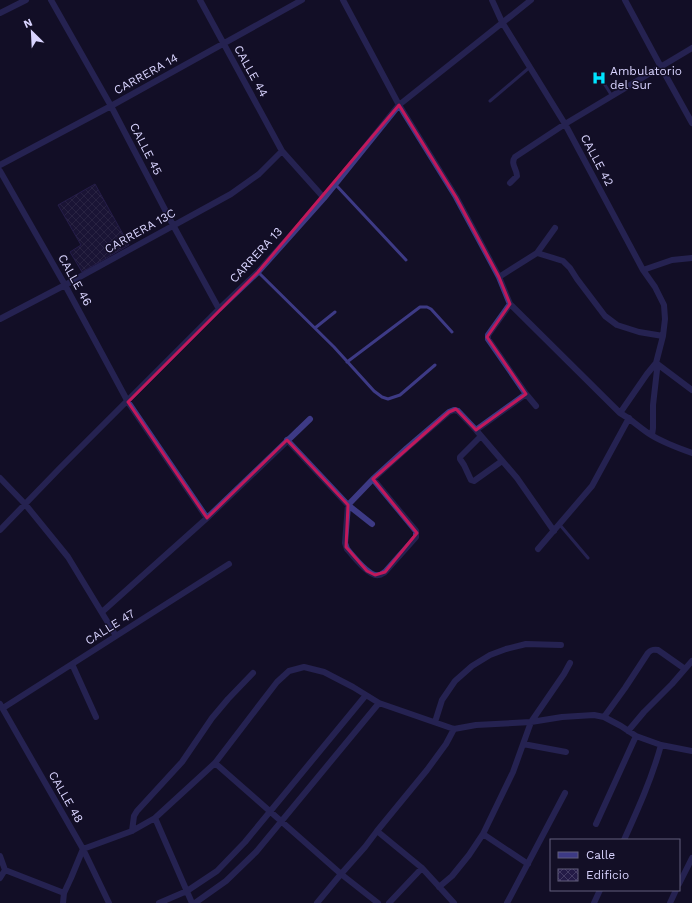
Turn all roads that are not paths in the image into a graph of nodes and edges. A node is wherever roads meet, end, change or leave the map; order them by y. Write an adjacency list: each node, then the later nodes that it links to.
1 (26, 0): 9 (street)
2 (51, 0): 19 (street, CALLE 45)
3 (200, 0): 11 (street, CALLE 44)
4 (302, 0): 11 (street, CARRERA 14)
5 (343, 0): 18 (street)
6 (492, 0): 10 (street, CALLE 42)
7 (531, 0): 10 (street, CARRERA 13)
8 (625, 0): 14 (street)
9 (0, 13)
10 (502, 22): 13 (street, CALLE 42); 18 (street, CARRERA 13)
11 (224, 44): 19 (street, CARRERA 14); 22 (street, CALLE 44)
12 (692, 48): 14 (street)
13 (530, 67): 17 (lane); 21 (street, CALLE 42)
14 (661, 67): 16 (street); 20 (street)
15 (598, 74): 16 (lane)
16 (612, 96): 21 (street)
17 (490, 101)
18 (399, 105): 26 (street, CARRERA 13); 35 (street)
19 (111, 106): 23 (street, CARRERA 14); 28 (street, CALLE 45)
20 (692, 123)
21 (565, 124): 25 (street); 33 (street, CALLE 42)
22 (282, 151): 27 (street, CALLE 44); 28 (street, CARRERA 13C)
23 (0, 165)
24 (0, 172): 36 (street, CALLE 46)
25 (510, 183)
26 (335, 184): 27 (street, CARRERA 13); 32 (lane)
27 (324, 198): 34 (street, CARRERA 13)
28 (173, 225): 36 (street, CARRERA 13C); 38 (street, CALLE 45)
29 (555, 228): 30 (street)
30 (537, 253): 35 (street); 43 (street)
31 (692, 258): 33 (street)
32 (406, 260)
33 (643, 270): 43 (street, CALLE 42)
34 (258, 272): 38 (street, CARRERA 13); 41 (lane)
35 (499, 277): 37 (street)
36 (65, 285): 40 (street, CARRERA 13C); 49 (street, CALLE 46)
37 (510, 304): 48 (street); 51 (street)
38 (219, 309): 49 (street, CARRERA 13)
39 (335, 312): 41 (lane)
40 (0, 319)
41 (315, 328): 44 (lane)
42 (452, 332): 44 (lane)
43 (663, 336): 45 (street, CALLE 42)
44 (348, 362): 46 (lane)
45 (656, 363): 47 (street); 51 (street); 55 (street)
46 (435, 365)
47 (692, 390)
48 (526, 394): 50 (street); 54 (street)
49 (128, 402): 62 (street, CARRERA 13); 64 (street, CALLE 46)
50 (536, 406)
51 (620, 413): 52 (street)
52 (629, 418): 55 (street); 66 (street)
53 (310, 419): 57 (street)
54 (476, 430): 56 (street); 61 (street)
55 (652, 435): 58 (street)
56 (482, 436): 59 (street); 59 (street)
57 (287, 440): 63 (street); 64 (street)
58 (692, 453)
59 (502, 461): 68 (street)
60 (0, 478): 62 (street)
61 (373, 478): 63 (street); 63 (street)
62 (25, 504): 67 (street, CARRERA 13); 72 (street)
63 (348, 505): 65 (street)
64 (207, 518): 72 (street)
65 (372, 524)
66 (560, 525): 68 (street); 70 (lane)
67 (0, 530)
68 (554, 531): 69 (street)
69 (538, 549)
70 (588, 558)
71 (229, 564): 73 (street, CALLE 47)
72 (102, 612): 73 (street)
73 (116, 636): 77 (street, CALLE 47)
74 (561, 645): 85 (street)
75 (692, 661): 78 (street)
76 (570, 663): 86 (street)
77 (72, 664): 82 (street, CALLE 47); 83 (street)
78 (685, 669): 84 (street); 88 (street)
79 (253, 673): 100 (street)
80 (366, 695): 81 (street); 94 (street); 96 (street)
81 (379, 703): 85 (street); 98 (street)
82 (1, 706): 104 (street, CALLE 48)
83 (96, 717)
84 (604, 717): 86 (street); 88 (street)
85 (435, 722): 87 (street)
86 (531, 722): 87 (street); 90 (street)
87 (454, 728): 101 (street)
88 (628, 731): 89 (street)
89 (636, 736): 91 (street); 99 (street)
90 (523, 744): 93 (street); 102 (street)
91 (661, 746): 92 (street); 103 (street)
92 (692, 751)
93 (566, 752)
94 (215, 763): 96 (street); 97 (street)
95 (565, 793): 107 (street)
96 (271, 811): 98 (street); 114 (street)
97 (155, 818): 100 (street); 114 (street)
98 (281, 820): 110 (street); 122 (street)
99 (596, 824)
100 (132, 831): 104 (street)
101 (377, 831): 108 (street); 110 (street)
102 (483, 834): 107 (street); 113 (street)
103 (624, 839)
104 (83, 849): 117 (street); 119 (street, CALLE 48)
105 (0, 856): 109 (street)
106 (692, 858): 112 (street)
107 (528, 864): 127 (street)
108 (422, 868): 113 (street); 125 (street)
109 (5, 870): 111 (street); 117 (street)
110 (341, 874): 123 (street); 124 (street)
111 (0, 878)
112 (680, 882)
113 (439, 887): 126 (street)
114 (187, 891): 120 (street); 121 (street)
115 (600, 891): 128 (street)
116 (676, 891): 129 (street)
117 (64, 893): 118 (street)
118 (63, 903)
119 (109, 903)
120 (159, 903)
121 (192, 903)
122 (195, 903)
123 (317, 903)
124 (378, 903)
125 (389, 903)
126 (454, 903)
127 (507, 903)
128 (594, 903)
129 (670, 903)

